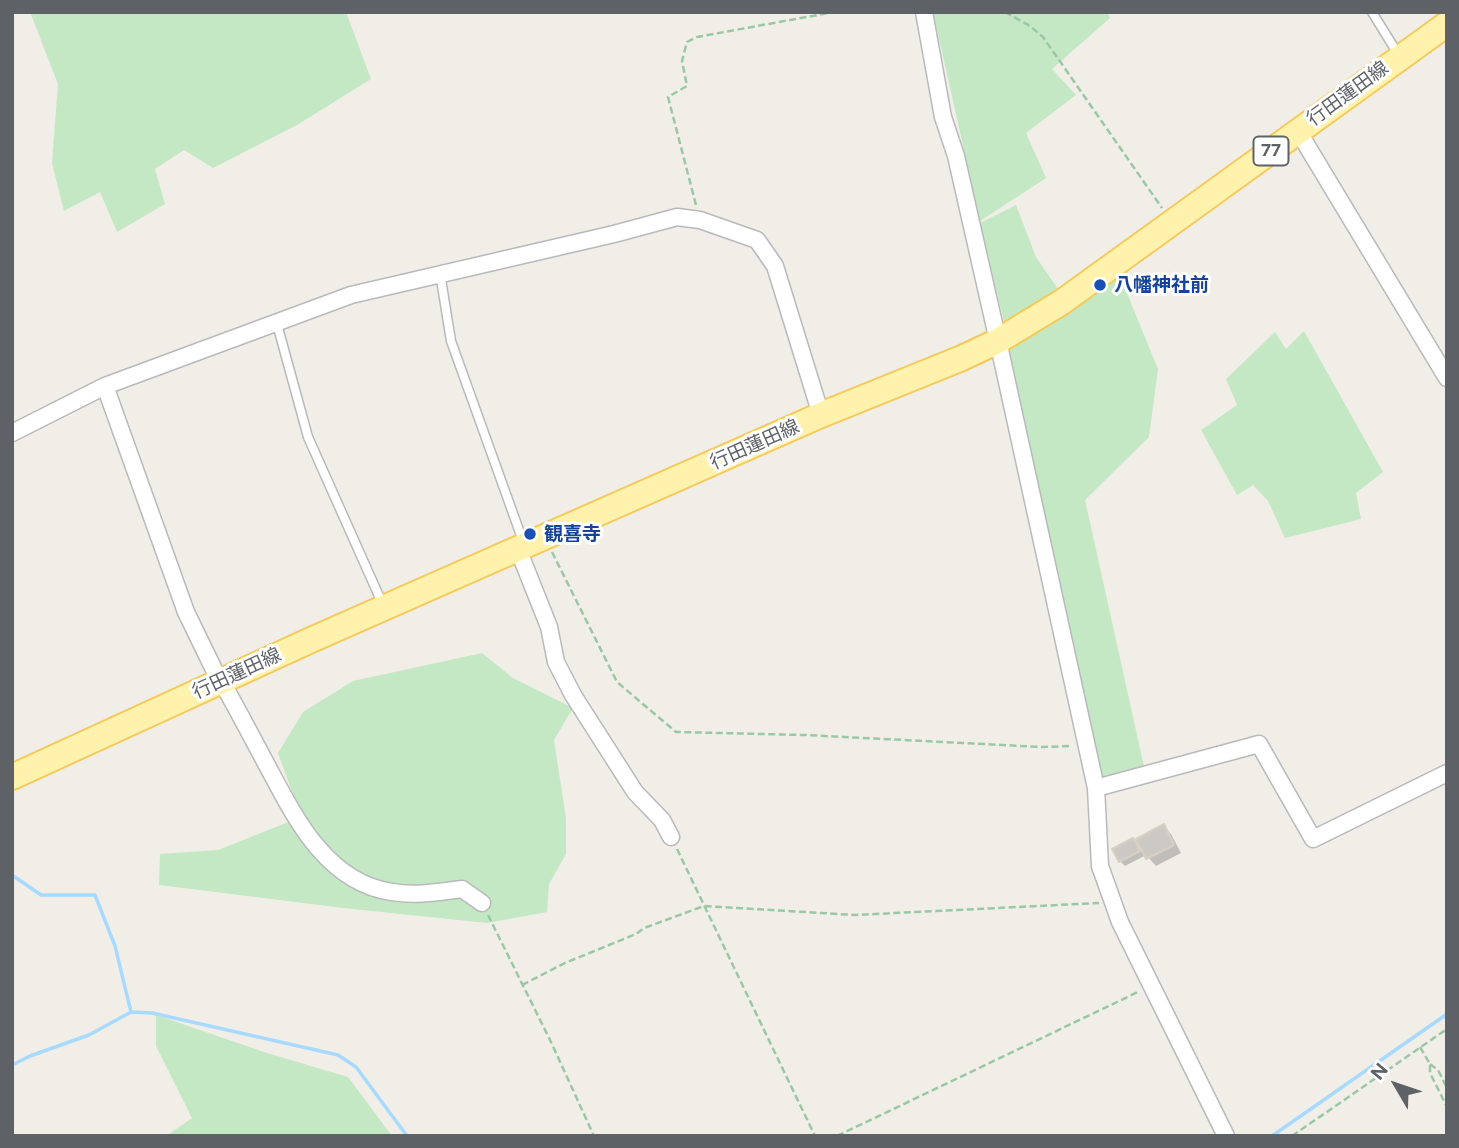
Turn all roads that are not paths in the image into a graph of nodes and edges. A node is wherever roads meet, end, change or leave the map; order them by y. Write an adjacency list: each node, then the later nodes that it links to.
1 (923, 12): 8 (street)
2 (1372, 12): 4 (lane)
3 (1447, 24): 4 (main road, 行田蓮田線 / 77)
4 (1400, 56): 5 (main road, 行田蓮田線 / 77)
5 (1298, 131): 8 (main road, 行田蓮田線 / 77); 9 (street)
6 (440, 273): 7 (street); 11 (street); 13 (lane)
7 (276, 324): 10 (street); 14 (lane)
8 (998, 341): 11 (main road, 行田蓮田線 / 77); 18 (street)
9 (1447, 377)
10 (105, 386): 12 (street); 15 (street)
11 (821, 415): 13 (main road, 行田蓮田線 / 77)
12 (12, 433)
13 (529, 544): 14 (main road, 行田蓮田線 / 77); 19 (street)
14 (384, 608): 15 (main road, 行田蓮田線 / 77)
15 (220, 682): 17 (main road, 行田蓮田線 / 77); 20 (street)
16 (1447, 774): 18 (street)
17 (12, 777)
18 (1096, 788): 21 (street)
19 (671, 837)
20 (482, 903)
21 (1226, 1136)

